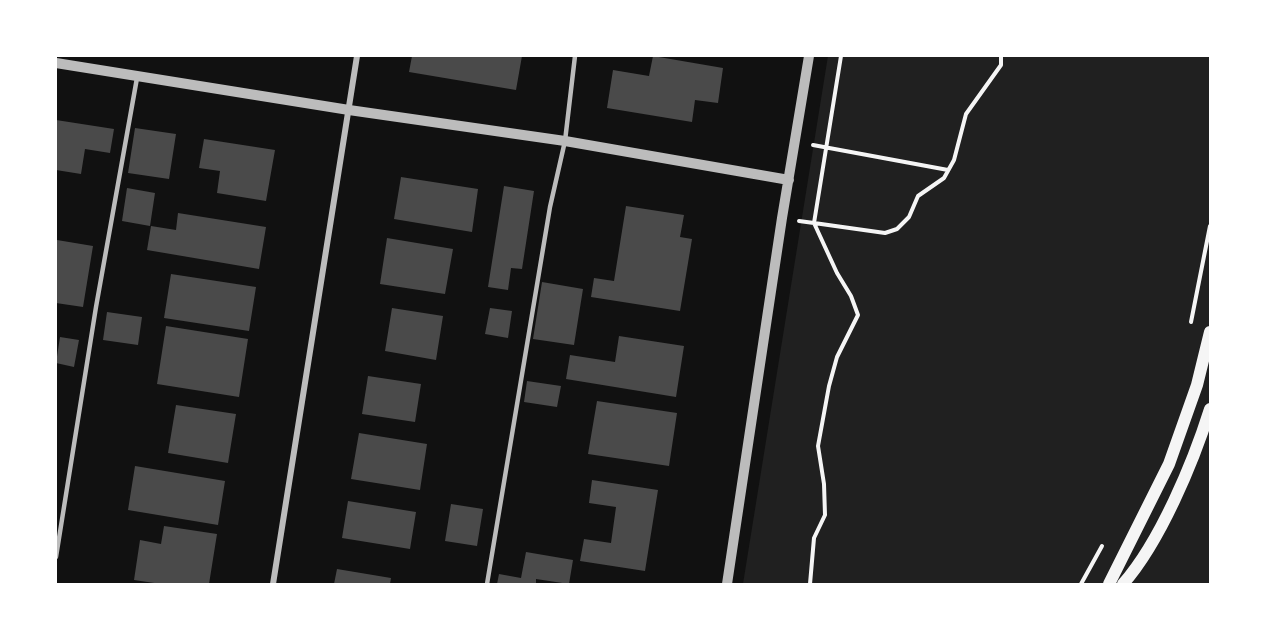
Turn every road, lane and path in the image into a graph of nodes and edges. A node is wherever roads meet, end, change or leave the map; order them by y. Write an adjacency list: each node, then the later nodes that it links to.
1 (357, 56): 8 (street)
2 (575, 56): 9 (lane)
3 (809, 56): 10 (street)
4 (841, 56): 11 (path)
5 (1000, 56): 12 (path)
6 (56, 63): 7 (street)
7 (138, 75): 8 (street); 20 (lane)
8 (349, 110): 9 (street); 21 (street)
9 (565, 141): 13 (street); 22 (lane)
10 (795, 142): 11 (path); 13 (street)
11 (826, 147): 12 (path); 14 (path)
12 (948, 170): 14 (path)
13 (789, 180): 23 (street)
14 (814, 223): 24 (path)
15 (1210, 226): 16 (path)
16 (1191, 323)
17 (1210, 332): 26 (main road)
18 (1210, 409): 27 (main road)
19 (1106, 539): 25 (path)
20 (56, 557)
21 (273, 585)
22 (487, 585)
23 (727, 585)
24 (810, 585)
25 (1081, 585)
26 (1109, 585)
27 (1124, 585)

